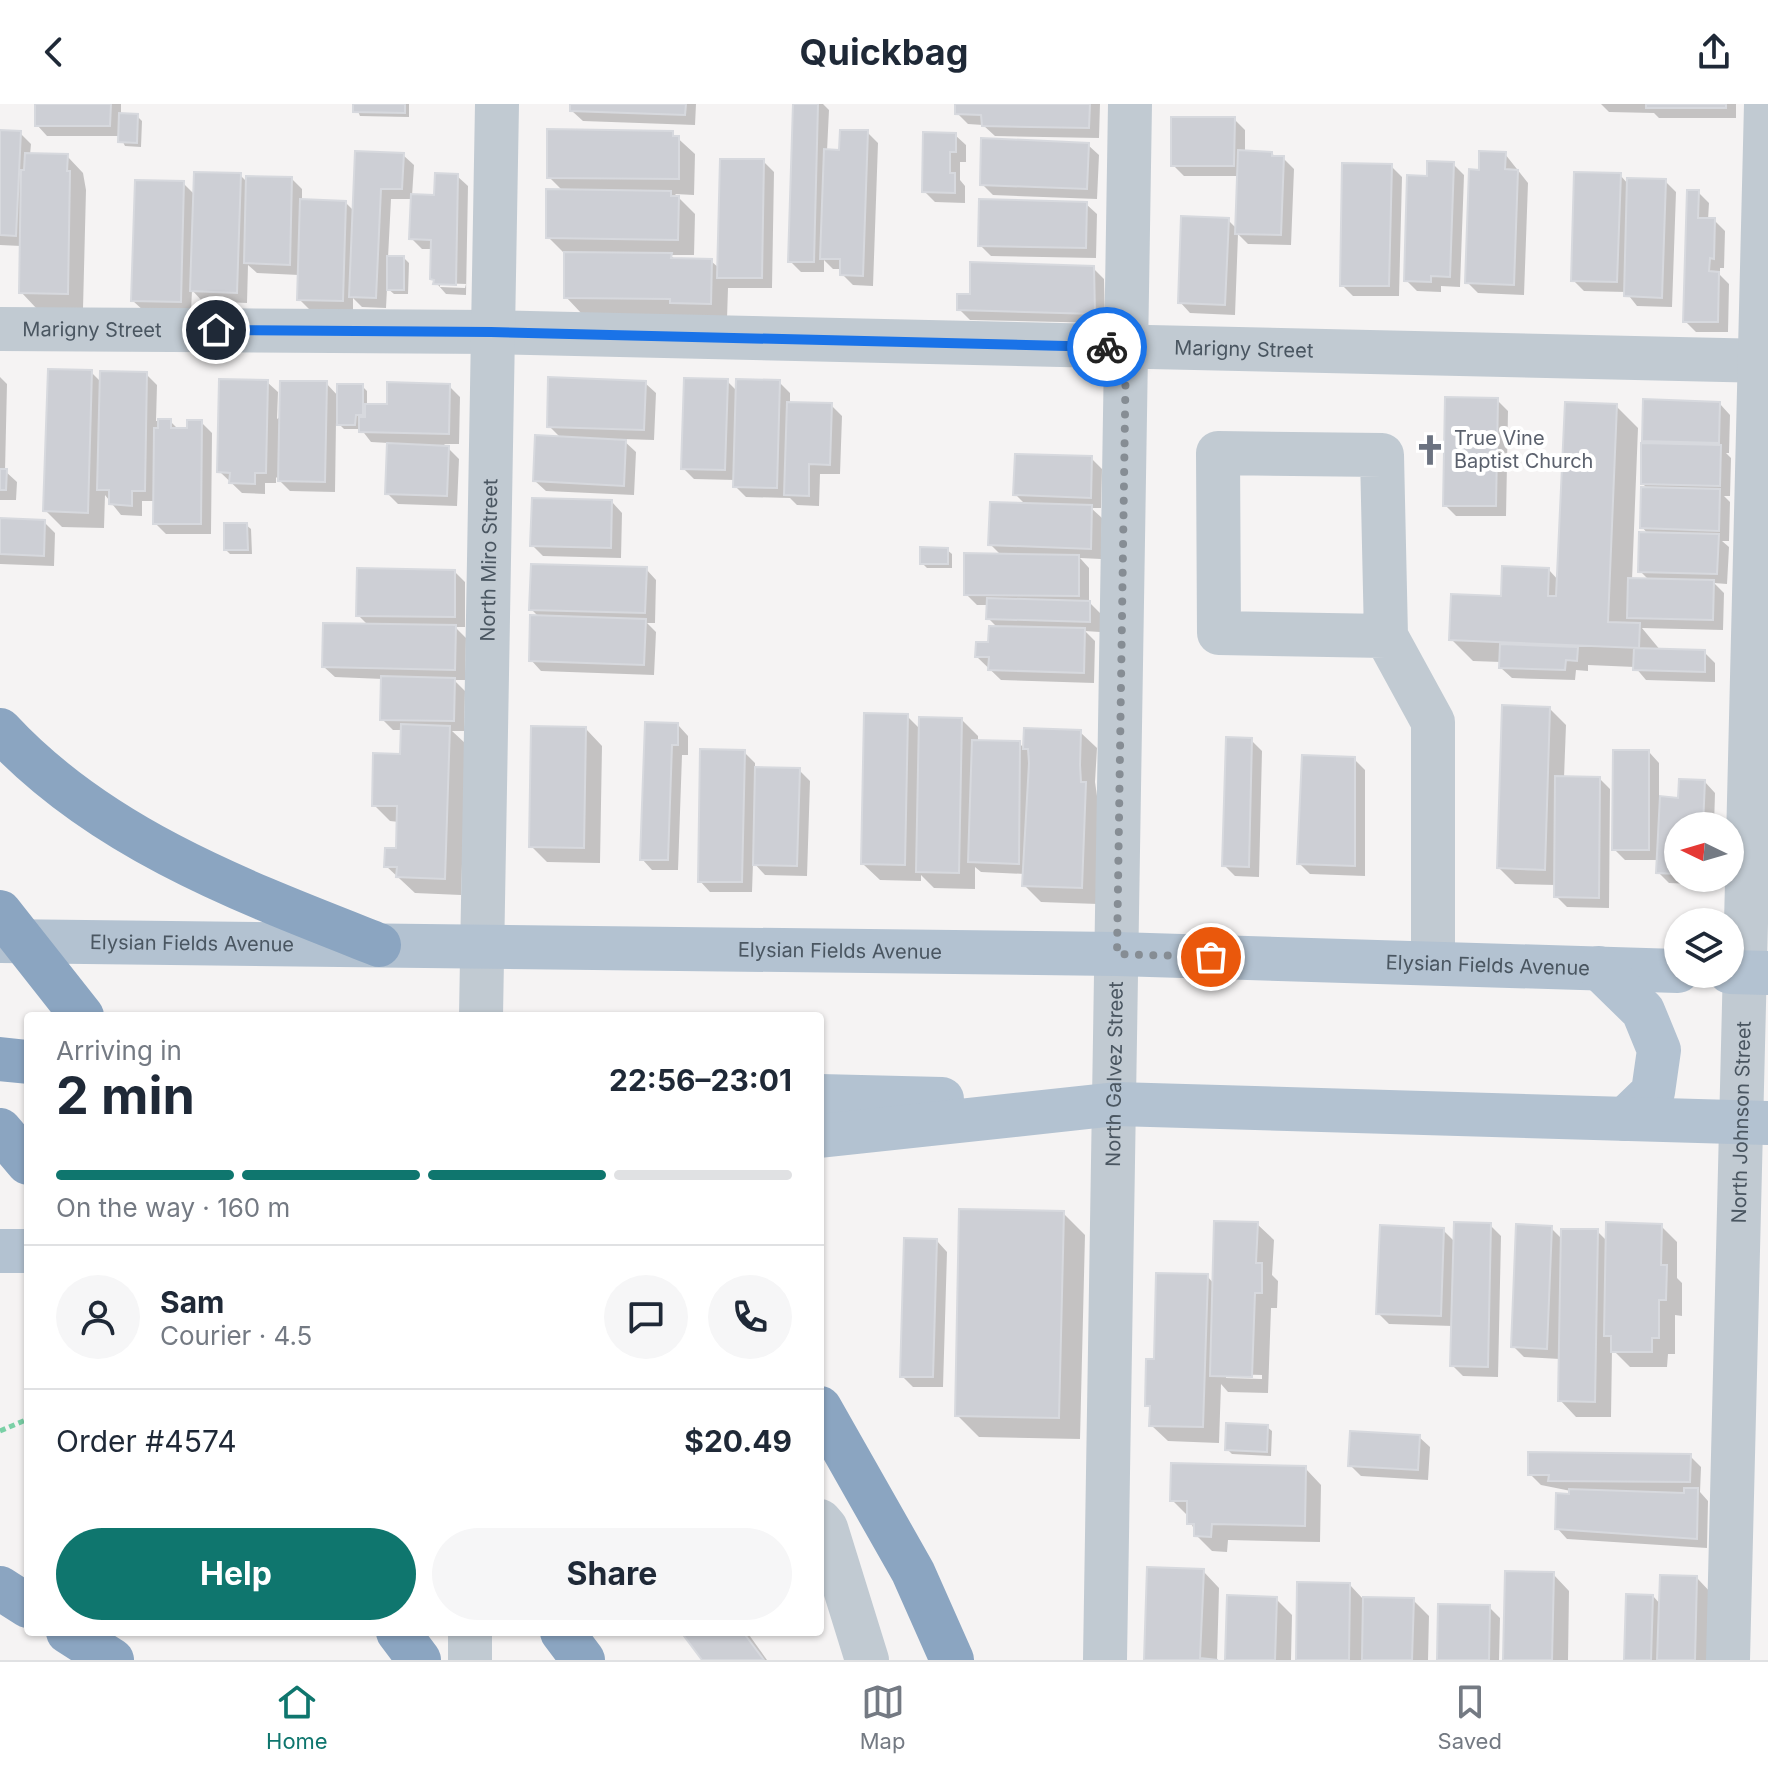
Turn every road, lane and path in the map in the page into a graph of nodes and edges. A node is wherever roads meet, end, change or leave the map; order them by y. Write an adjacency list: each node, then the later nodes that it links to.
1 (497, 104): 5 (street, North Miro Street)
2 (1130, 104): 6 (street, North Galvez Street)
3 (1766, 104): 7 (street, North Johnson Street)
4 (0, 329): 5 (street, Marigny Street)
5 (491, 332): 6 (street, Marigny Street); 13 (street, North Miro Street)
6 (1126, 347): 7 (street, Marigny Street); 14 (street, North Galvez Street)
7 (1765, 361): 18 (street, North Johnson Street)
8 (1386, 636): 8 (street); 15 (street)
9 (2, 732): 12 (highway)
10 (0, 912): 19 (highway)
11 (0, 941): 12 (main road, Elysian Fields Avenue)
12 (379, 945): 13 (main road, Elysian Fields Avenue)
13 (482, 947): 14 (main road, Elysian Fields Avenue); 20 (street, North Miro Street)
14 (1117, 954): 15 (main road, Elysian Fields Avenue); 24 (street, North Galvez Street)
15 (1433, 963): 16 (main road, Elysian Fields Avenue)
16 (1599, 968): 17 (main road, Elysian Fields Avenue); 27 (main road)
17 (1664, 970)
18 (1748, 973): 28 (street, North Johnson Street)
19 (79, 1012)
20 (481, 1012)
21 (0, 1059): 22 (highway)
22 (24, 1062)
23 (824, 1096): 24 (main road)
24 (1116, 1104): 27 (main road); 30 (main road); 50 (street, North Galvez Street)
25 (0, 1116): 26 (highway)
26 (24, 1119)
27 (1625, 1119): 28 (main road)
28 (1756, 1123): 51 (street, North Johnson Street)
29 (0, 1130): 31 (highway)
30 (824, 1136)
31 (24, 1158)
32 (0, 1251): 33 (main road)
33 (24, 1251)
34 (824, 1415): 49 (highway)
35 (24, 1421): 36 (path)
36 (0, 1431)
37 (824, 1526): 48 (street)
38 (0, 1588): 39 (highway)
39 (24, 1603)
40 (74, 1636): 44 (highway)
41 (401, 1636): 45 (highway)
42 (470, 1636): 46 (street)
43 (565, 1636): 47 (highway)
44 (112, 1660)
45 (419, 1660)
46 (470, 1660)
47 (583, 1660)
48 (867, 1660)
49 (952, 1660)
50 (1105, 1660)
51 (1728, 1660)

